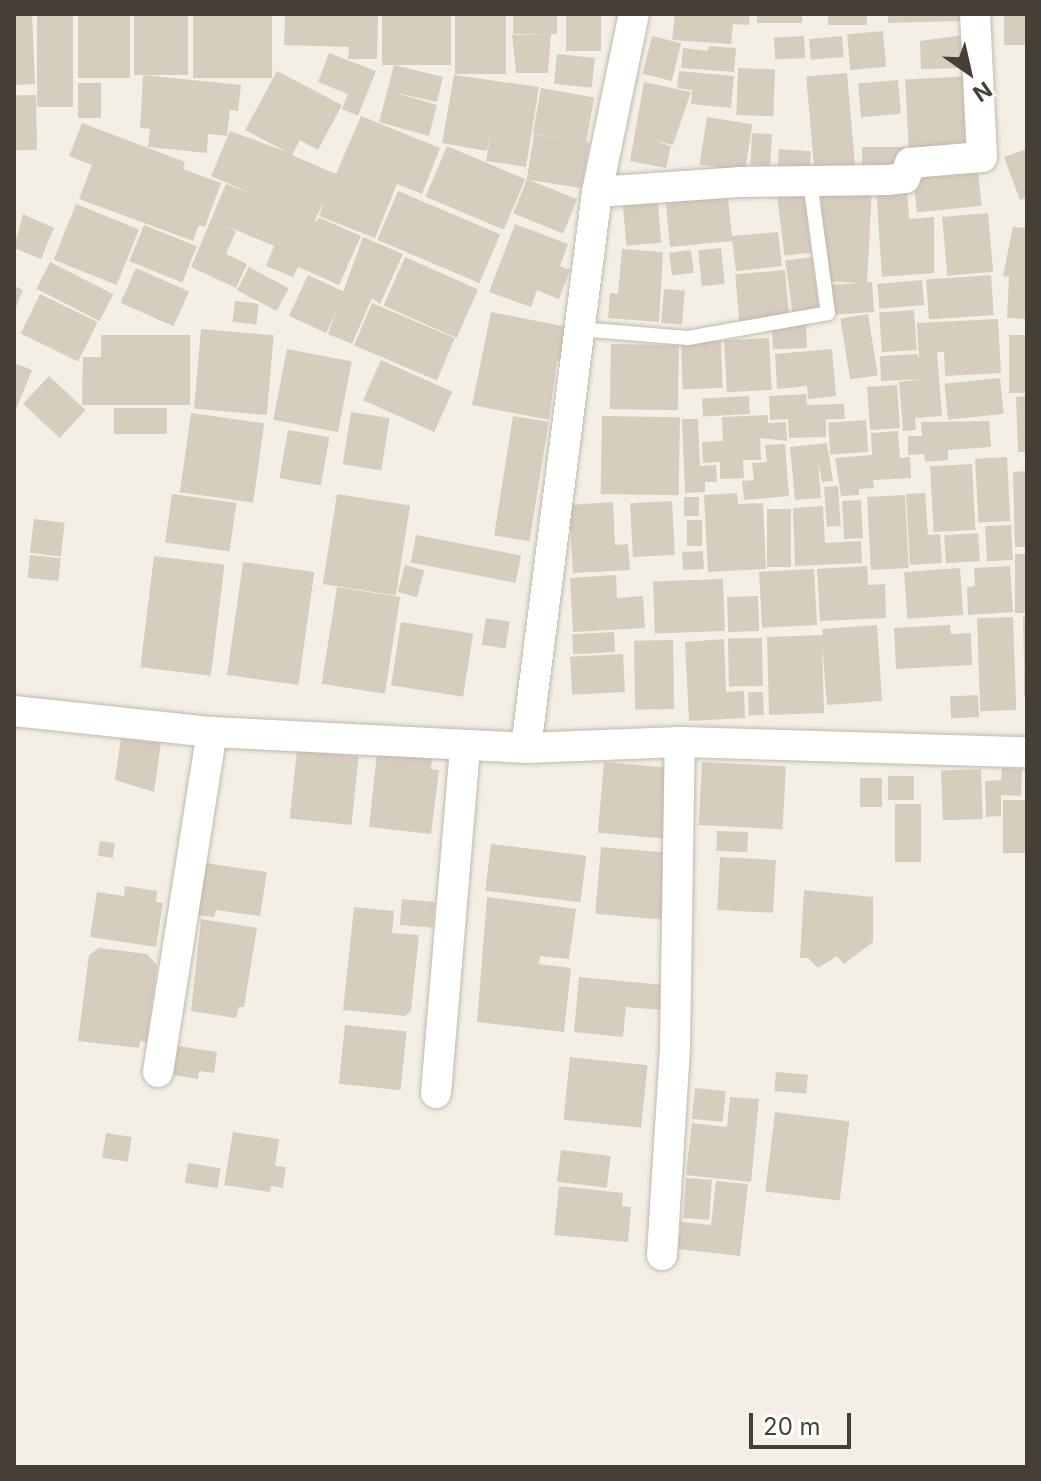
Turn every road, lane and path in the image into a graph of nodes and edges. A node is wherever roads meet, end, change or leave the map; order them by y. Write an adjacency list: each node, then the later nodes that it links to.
1 (634, 14): 4 (street)
2 (975, 14): 3 (street)
3 (810, 181): 4 (street); 5 (lane)
4 (597, 192): 5 (street)
5 (579, 329): 10 (street)
6 (14, 711): 7 (street)
7 (212, 732): 9 (street); 12 (street)
8 (680, 742): 10 (street); 11 (street); 14 (street)
9 (465, 745): 10 (street); 13 (street)
10 (526, 748)
11 (1027, 752)
12 (158, 1072)
13 (436, 1093)
14 (662, 1255)

